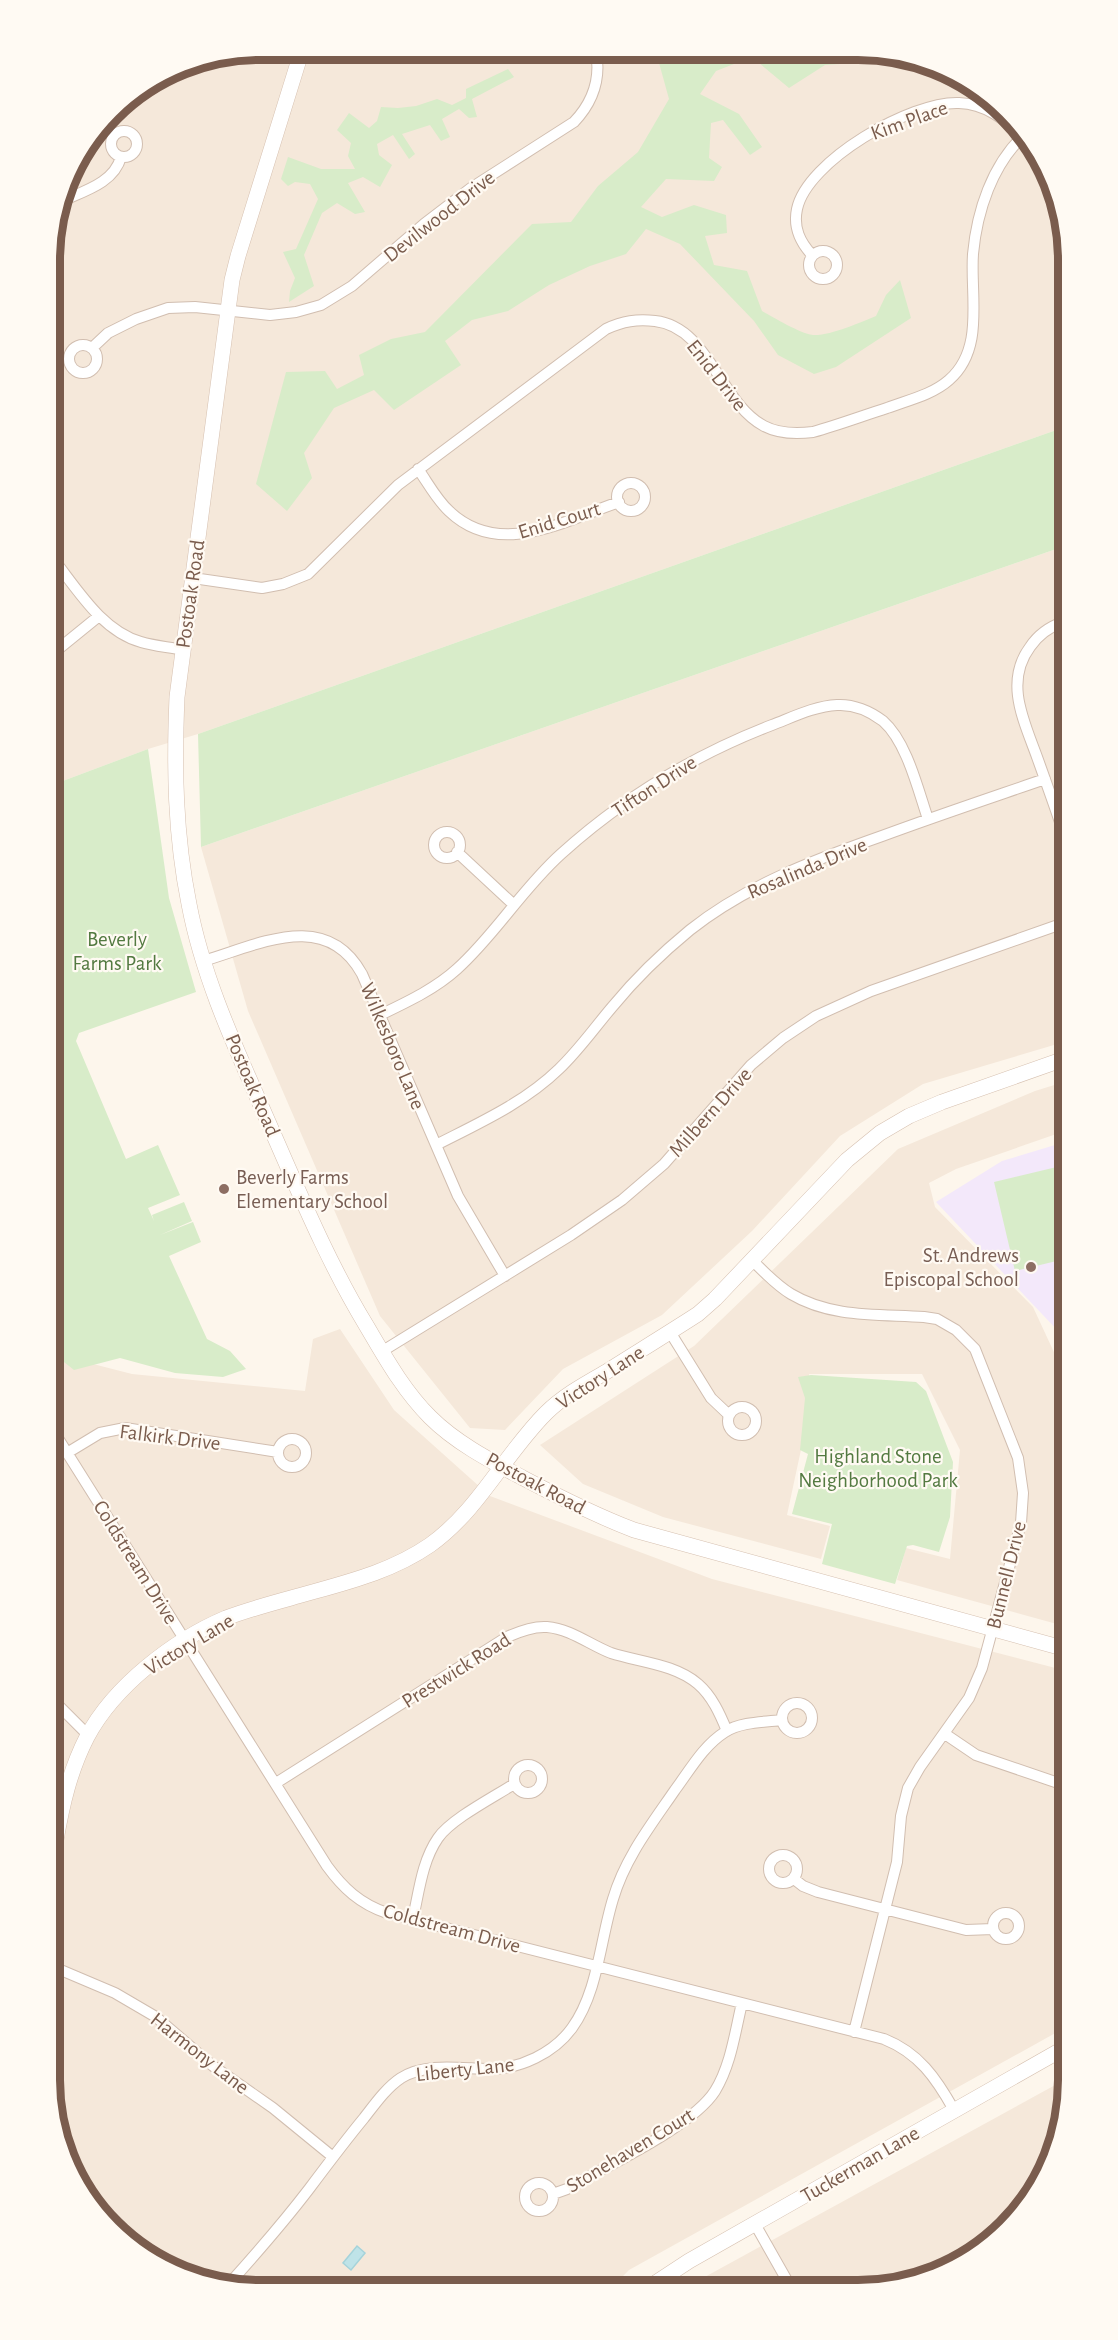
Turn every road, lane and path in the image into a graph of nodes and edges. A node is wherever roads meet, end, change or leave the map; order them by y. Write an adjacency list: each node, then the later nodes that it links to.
1 (299, 60): 8 (street, Postoak Road)
2 (597, 60): 8 (street, Devilwood Drive)
3 (990, 110): 7 (street, Kim Place)
4 (1019, 141): 10 (street, Enid Drive)
5 (121, 158): 6 (street)
6 (71, 197)
7 (812, 255)
8 (227, 310): 9 (street, Devilwood Drive); 13 (street, Postoak Road)
9 (92, 348)
10 (418, 469): 11 (street, Enid Court); 13 (street, Enid Drive)
11 (619, 502)
12 (60, 567): 14 (street)
13 (193, 578): 17 (street, Postoak Road)
14 (99, 616): 16 (street); 17 (street)
15 (1058, 624): 18 (street)
16 (60, 648)
17 (183, 650): 24 (street, Postoak Road)
18 (1045, 779): 19 (street); 20 (street, Rosalinda Drive)
19 (1058, 815)
20 (928, 819): 22 (street, Tifton Drive); 27 (street, Rosalinda Drive)
21 (457, 852): 22 (street)
22 (513, 903): 25 (street, Tifton Drive)
23 (1058, 925): 29 (street, Milbern Drive)
24 (203, 961): 25 (street, Wilkesboro Lane); 31 (street, Postoak Road)
25 (380, 1015): 27 (street, Wilkesboro Lane)
26 (1058, 1061): 28 (street, Victory Lane)
27 (436, 1144): 29 (street, Wilkesboro Lane)
28 (752, 1260): 30 (street, Victory Lane); 37 (street, Bunnell Drive)
29 (505, 1275): 31 (street, Milbern Drive)
30 (670, 1332): 32 (street); 36 (street, Victory Lane)
31 (381, 1352): 36 (street, Postoak Road)
32 (729, 1415)
33 (60, 1442): 35 (street, Coldstream Drive)
34 (278, 1452): 35 (street, Falkirk Drive)
35 (67, 1453): 38 (street, Coldstream Drive)
36 (502, 1467): 37 (street, Postoak Road); 38 (street, Victory Lane)
37 (993, 1628): 39 (street, Postoak Road); 43 (street, Bunnell Drive)
38 (185, 1641): 44 (street, Victory Lane); 46 (street, Coldstream Drive)
39 (1058, 1647)
40 (60, 1707): 44 (street)
41 (782, 1720): 42 (street, Liberty Lane)
42 (727, 1731): 46 (street, Prestwick Road); 53 (street, Liberty Lane)
43 (945, 1734): 45 (street); 50 (street, Bunnell Drive)
44 (88, 1735): 48 (street, Victory Lane)
45 (1058, 1783)
46 (276, 1784): 51 (street, Coldstream Drive)
47 (514, 1784): 51 (street)
48 (60, 1822)
49 (794, 1879): 50 (street)
50 (886, 1909): 52 (street); 56 (street, Bunnell Drive)
51 (413, 1918): 53 (street, Coldstream Drive)
52 (993, 1929)
53 (596, 1965): 55 (street, Coldstream Drive); 59 (street, Liberty Lane)
54 (60, 1970): 59 (street, Harmony Lane)
55 (742, 2003): 56 (street, Coldstream Drive); 60 (street, Stonehaven Court)
56 (854, 2032): 58 (street, Coldstream Drive)
57 (1058, 2052): 58 (street, Tuckerman Lane)
58 (954, 2110): 61 (street, Tuckerman Lane)
59 (333, 2157): 62 (street, Liberty Lane)
60 (553, 2194)
61 (755, 2224): 63 (street, Tuckerman Lane); 64 (street)
62 (234, 2278)
63 (660, 2280)
64 (787, 2280)

